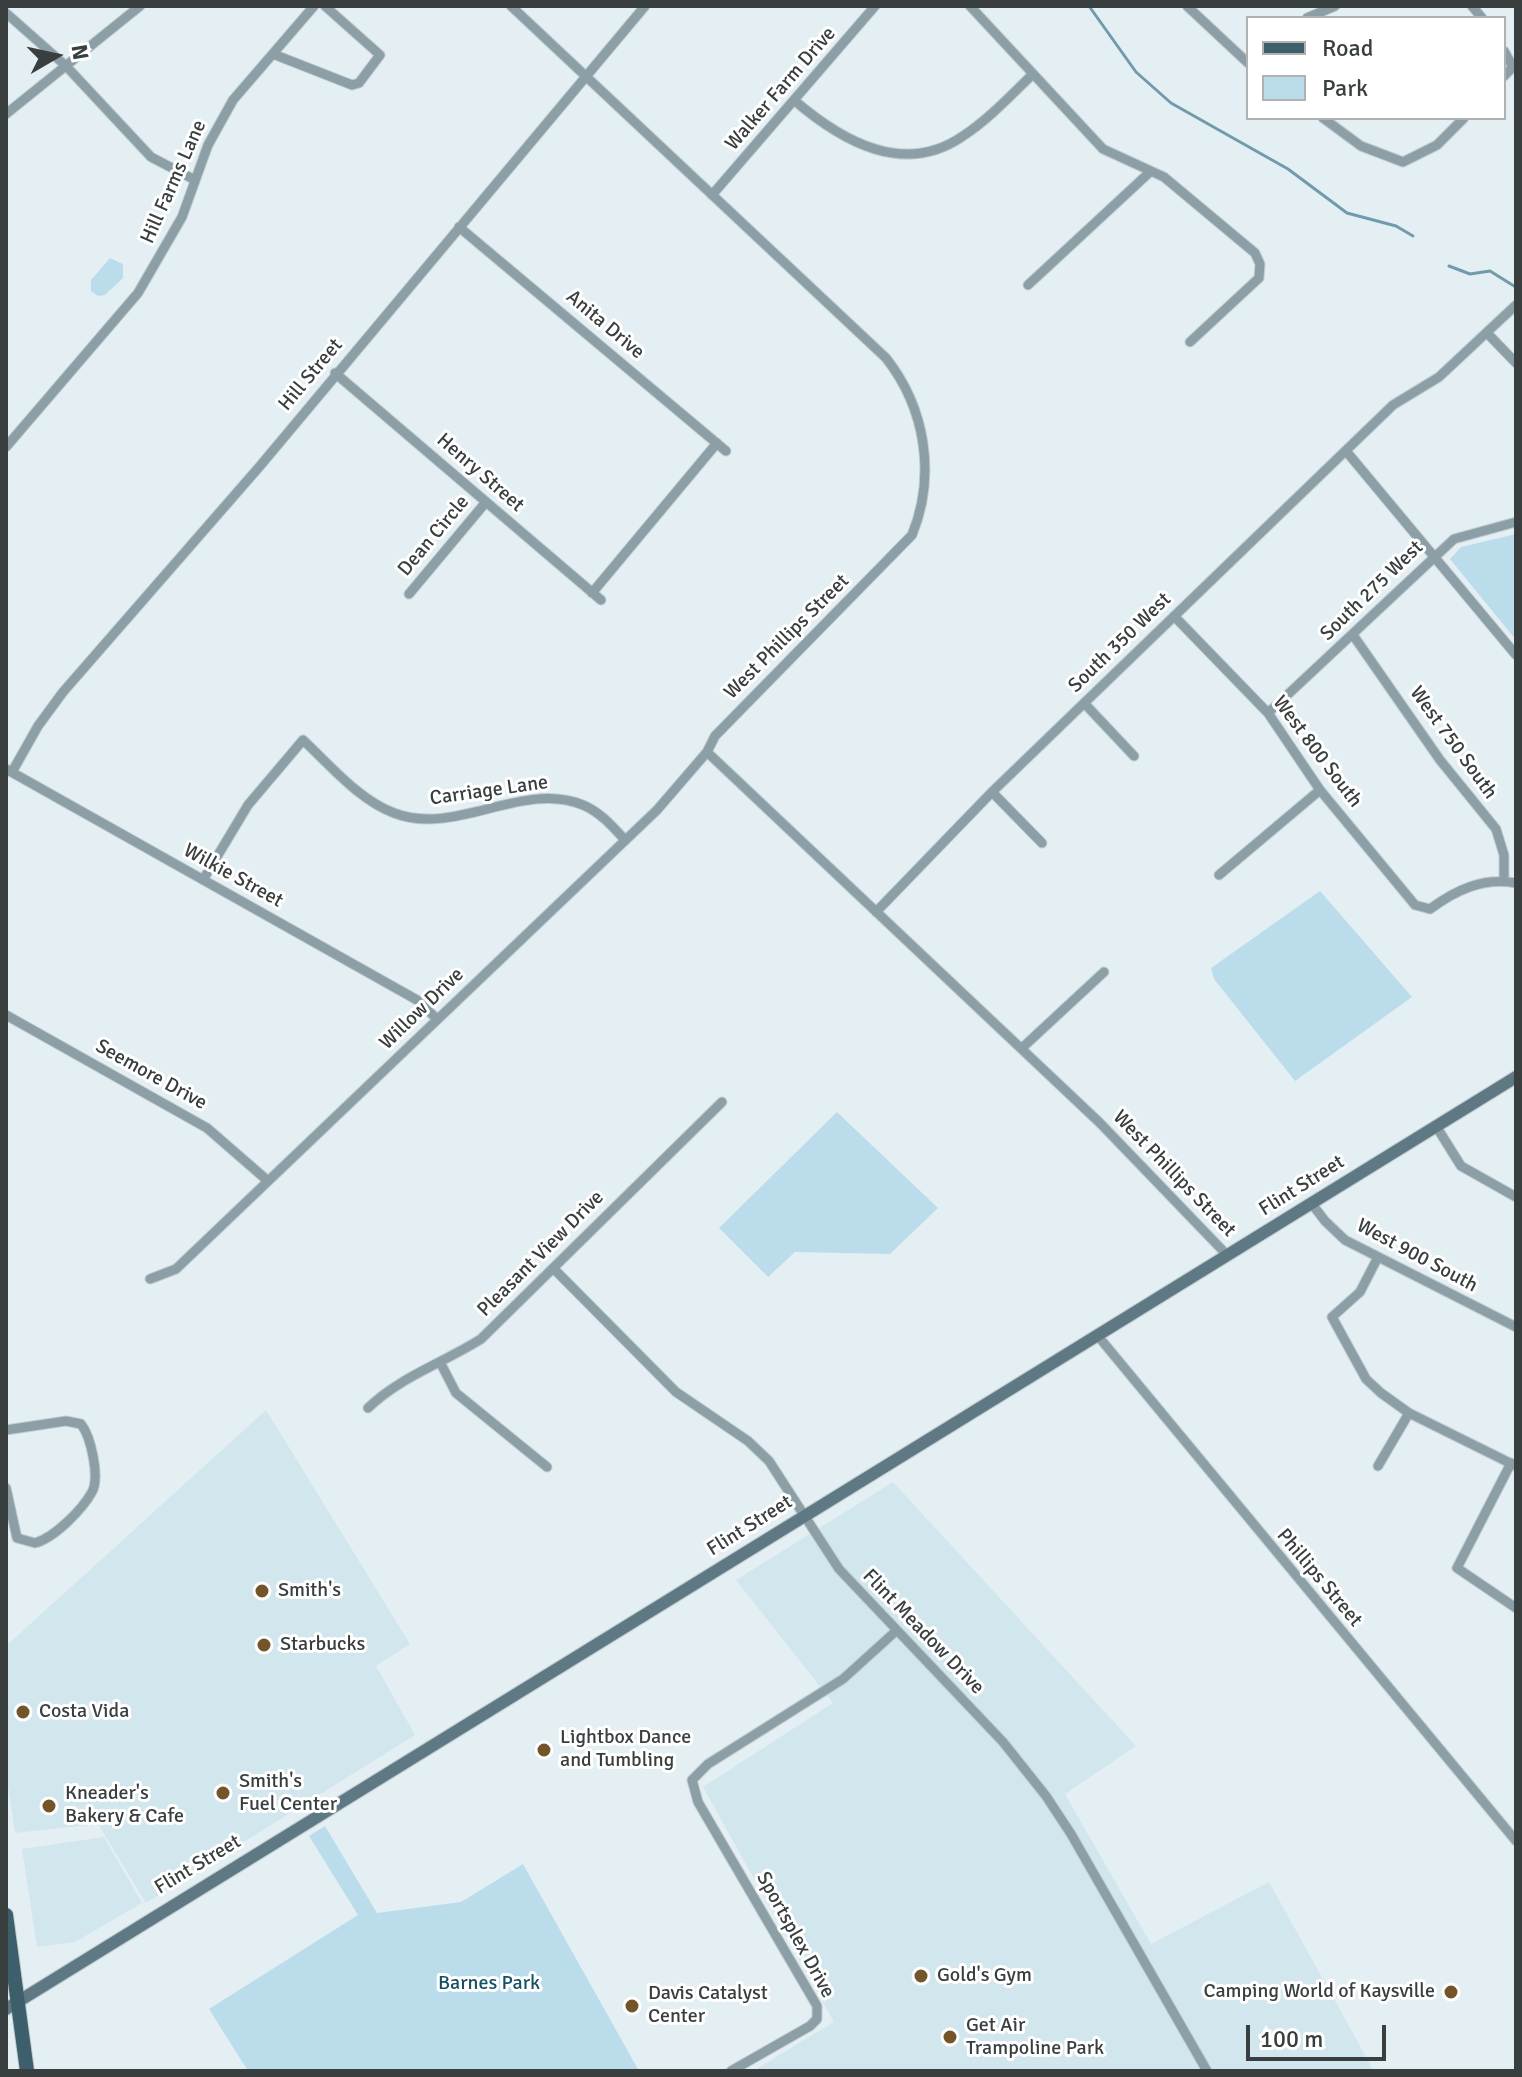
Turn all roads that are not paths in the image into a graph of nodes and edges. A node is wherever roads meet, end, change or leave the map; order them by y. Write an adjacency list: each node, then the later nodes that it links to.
1 (140, 6): 15 (street)
2 (314, 6): 12 (street, Hill Farms Lane)
3 (325, 6): 12 (street)
4 (511, 6): 18 (street, West Phillips Street)
5 (645, 6): 18 (street, Hill Street)
6 (875, 6): 19 (street, Walker Farm Drive)
7 (970, 6): 16 (street)
8 (1187, 6): 14 (street)
9 (1335, 6): 11 (street)
10 (6, 13): 15 (street)
11 (1312, 16)
12 (273, 54): 24 (street, Hill Farms Lane)
13 (1506, 55): 17 (street)
14 (1246, 61)
15 (66, 66): 20 (street); 24 (street)
16 (1033, 74): 19 (street); 23 (street)
17 (1506, 74)
18 (587, 77): 25 (street, West Phillips Street); 26 (street, Hill Street)
19 (795, 101): 25 (street, Walker Farm Drive)
20 (6, 114)
21 (1326, 120): 22 (street)
22 (1462, 120)
23 (1151, 171): 27 (street); 30 (street)
24 (195, 180): 34 (street, Hill Farms Lane)
25 (712, 195): 46 (street, West Phillips Street)
26 (459, 227): 32 (street, Hill Street); 33 (street, Anita Drive)
27 (1028, 285)
28 (1516, 305): 29 (street, South 350 West)
29 (1487, 333): 31 (street); 36 (street, South 350 West)
30 (1190, 342)
31 (1516, 363)
32 (335, 373): 37 (street, Henry Street); 48 (street, Hill Street)
33 (717, 443): 35 (street, Anita Drive); 37 (street, Henry Street)
34 (6, 447)
35 (726, 451)
36 (1346, 451): 39 (street); 41 (street, South 350 West)
37 (486, 502): 40 (street, Dean Circle)
38 (1516, 522): 39 (street, South 275 West)
39 (1436, 555): 42 (street, South 275 West); 43 (street)
40 (409, 594)
41 (1174, 616): 44 (street, South 350 West); 45 (street, West 800 South)
42 (1353, 635): 45 (street, South 275 West); 55 (street, West 750 South)
43 (1516, 655)
44 (1084, 703): 47 (street); 50 (street, South 350 West)
45 (1268, 713): 49 (street, West 800 South)
46 (707, 752): 51 (street, Willow Drive); 57 (street, West Phillips Street)
47 (1134, 756)
48 (9, 771): 54 (street, Wilkie Street)
49 (1320, 790): 53 (street); 55 (street, West 800 South)
50 (992, 792): 52 (street); 57 (street, South 350 West)
51 (625, 840): 54 (street, Carriage Lane); 60 (street, Willow Drive)
52 (1042, 843)
53 (1219, 875)
54 (203, 880): 60 (street, Wilkie Street)
55 (1504, 881): 56 (street)
56 (1516, 883)
57 (876, 912): 61 (street, West Phillips Street)
58 (1104, 972): 61 (street)
59 (6, 1015): 65 (street, Seemore Drive)
60 (437, 1019): 65 (street, Willow Drive)
61 (1022, 1048): 68 (street, West Phillips Street)
62 (1516, 1077): 64 (street, Flint Street)
63 (722, 1102): 70 (street, Pleasant View Drive)
64 (1436, 1126): 66 (street); 67 (street, Flint Street)
65 (268, 1181): 71 (street, Willow Drive)
66 (1516, 1197)
67 (1312, 1204): 68 (street, Flint Street); 69 (street, West 900 South)
68 (1228, 1256): 73 (street, Flint Street)
69 (1378, 1257): 72 (street, West 900 South); 76 (street)
70 (553, 1268): 74 (street, Pleasant View Drive); 82 (street, Flint Meadow Drive)
71 (150, 1279)
72 (1516, 1327)
73 (1098, 1336): 82 (street, Flint Street); 85 (street, Phillips Street)
74 (441, 1364): 75 (street, Pleasant View Drive); 80 (street)
75 (368, 1408)
76 (1409, 1413): 78 (street); 79 (street)
77 (6, 1430): 81 (street)
78 (1514, 1465): 83 (street)
79 (1378, 1466)
80 (547, 1467)
81 (6, 1488)
82 (806, 1514): 84 (street, Flint Meadow Drive); 87 (street, Flint Street)
83 (1516, 1608)
84 (896, 1631): 89 (street, Sportsplex Drive); 90 (street, Flint Meadow Drive)
85 (1516, 1841)
86 (6, 1915): 87 (main road)
87 (12, 2004): 88 (main road)
88 (27, 2071)
89 (731, 2071)
90 (1207, 2071)

